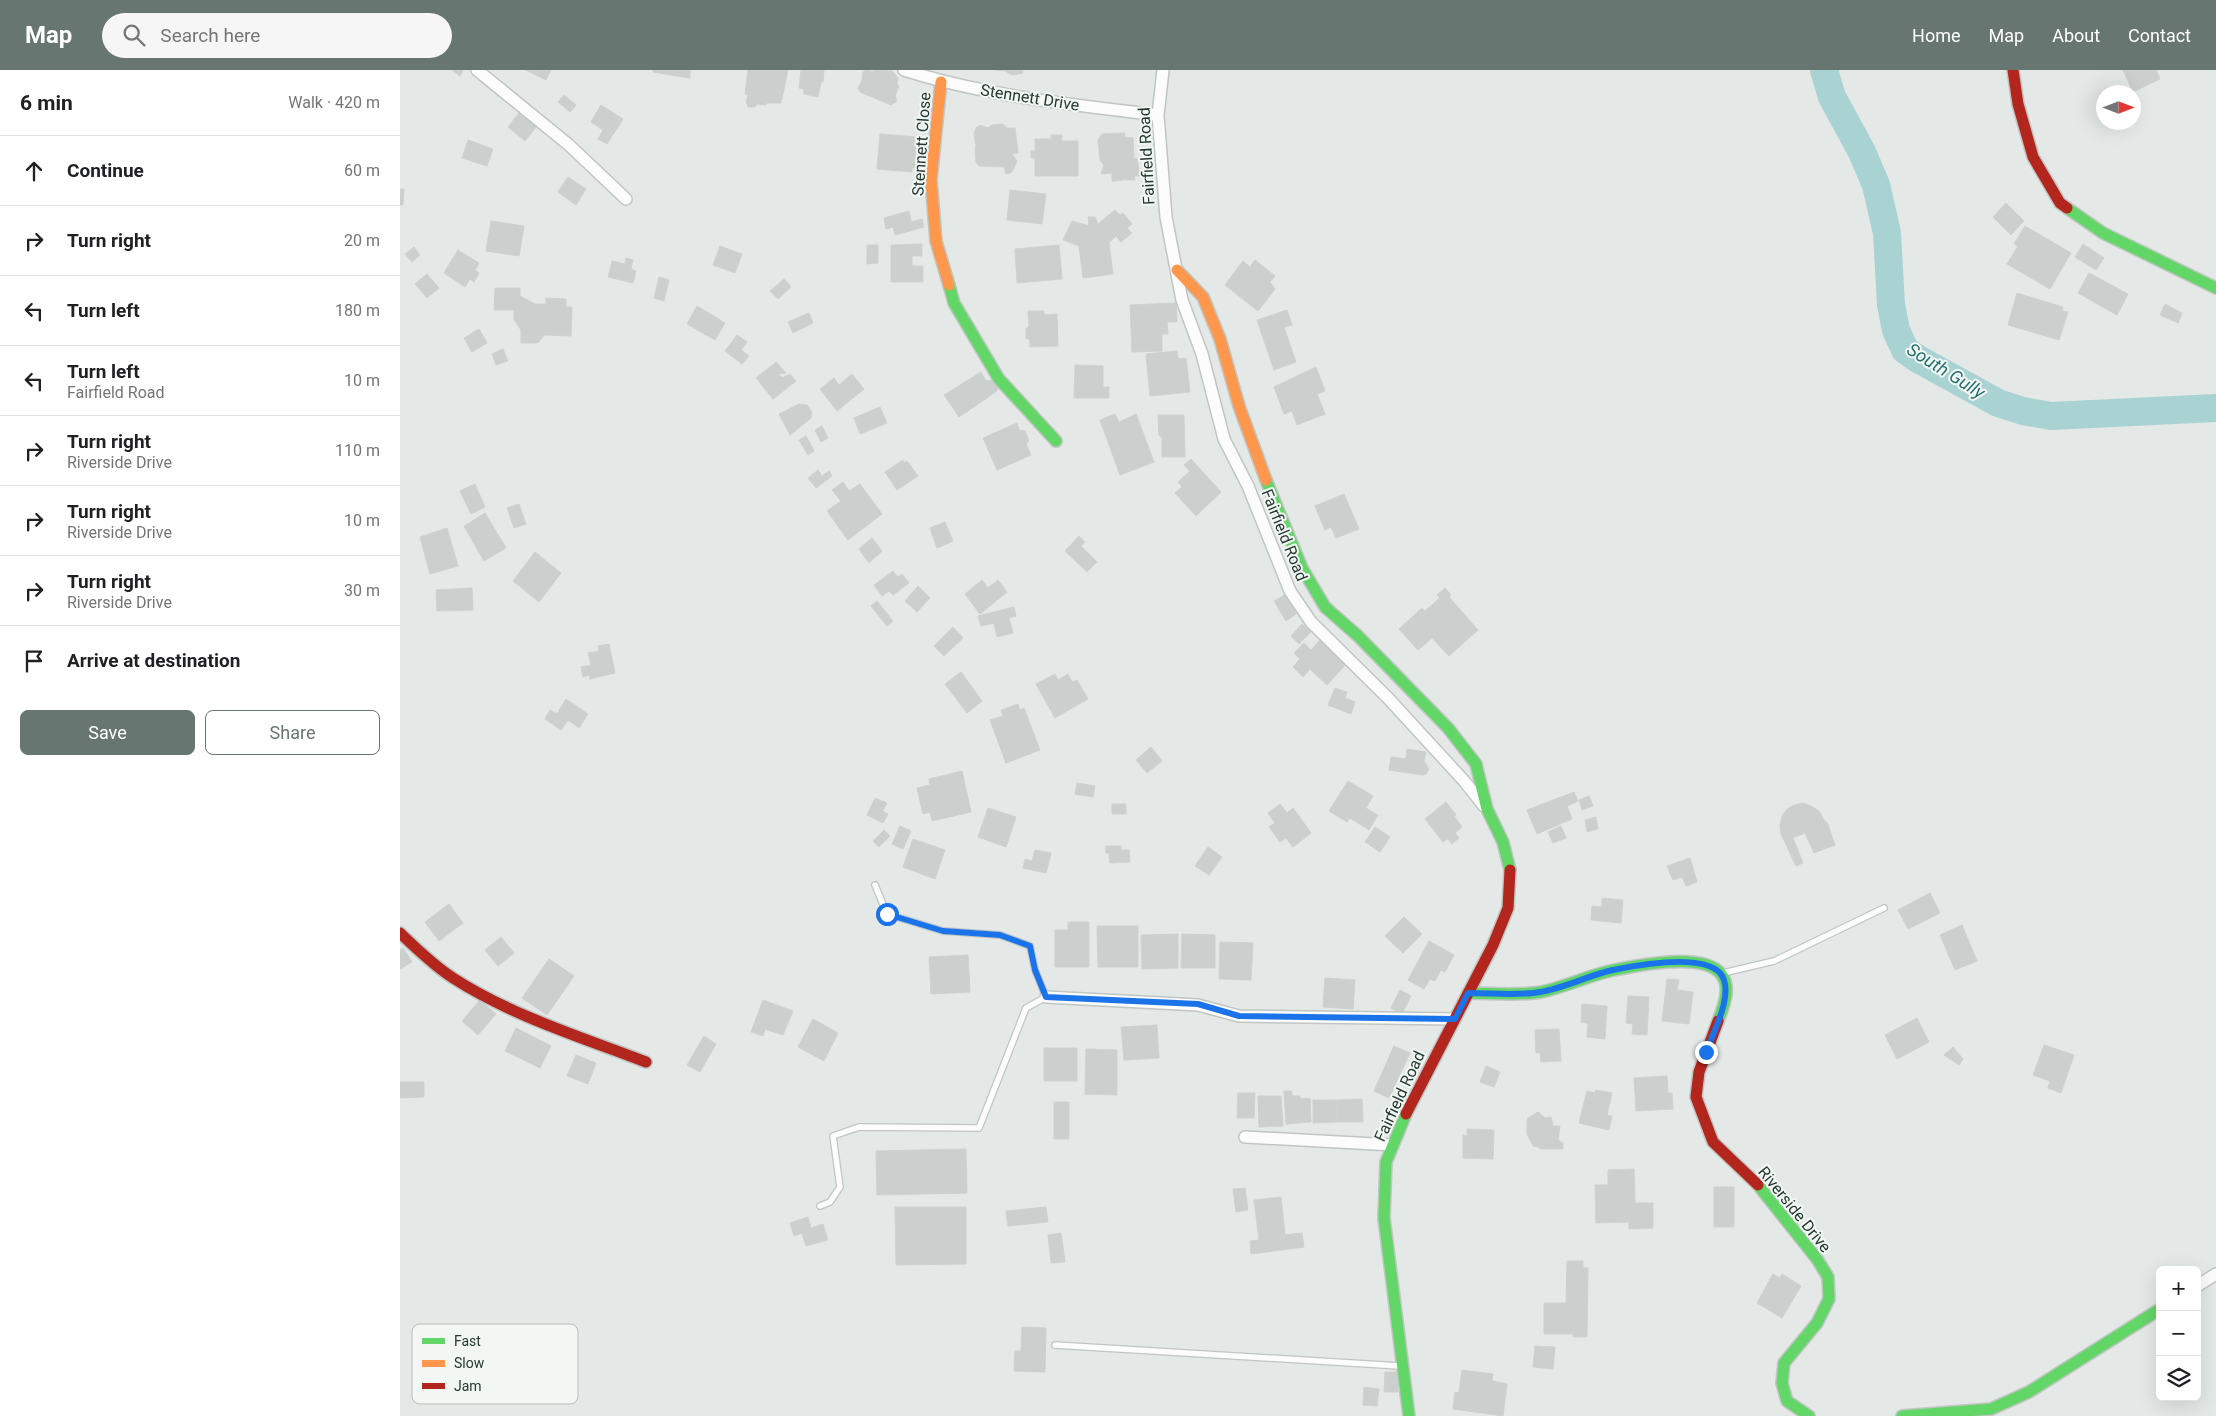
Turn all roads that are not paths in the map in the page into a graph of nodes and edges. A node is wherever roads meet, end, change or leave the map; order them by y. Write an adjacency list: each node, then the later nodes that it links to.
1 (477, 70): 7 (street)
2 (904, 70): 5 (street, Stennett Drive)
3 (1163, 70): 6 (street, Fairfield Road)
4 (2013, 70): 9 (street)
5 (941, 82): 6 (street, Stennett Drive); 10 (street, Stennett Close)
6 (1158, 115): 8 (street, Fairfield Road)
7 (626, 199)
8 (1177, 270): 11 (street, Fairfield Road); 11 (street, Fairfield Road)
9 (2216, 288)
10 (1056, 440)
11 (1487, 809): 16 (street, Fairfield Road)
12 (876, 885): 17 (lane)
13 (1884, 908): 15 (lane)
14 (400, 933): 19 (street)
15 (1721, 974): 16 (street); 29 (street, Riverside Drive)
16 (1468, 993): 18 (street, Fairfield Road)
17 (1046, 997): 18 (street); 22 (lane)
18 (1455, 1019): 21 (street, Fairfield Road)
19 (646, 1062)
20 (1245, 1137): 21 (street)
21 (1393, 1145): 27 (street, Fairfield Road)
22 (820, 1206)
23 (2216, 1274): 24 (street)
24 (2201, 1283)
25 (2157, 1311): 30 (street)
26 (1055, 1345): 27 (lane)
27 (1402, 1366): 28 (street, Fairfield Road)
28 (1409, 1416)
29 (1809, 1416)
30 (1902, 1416)

